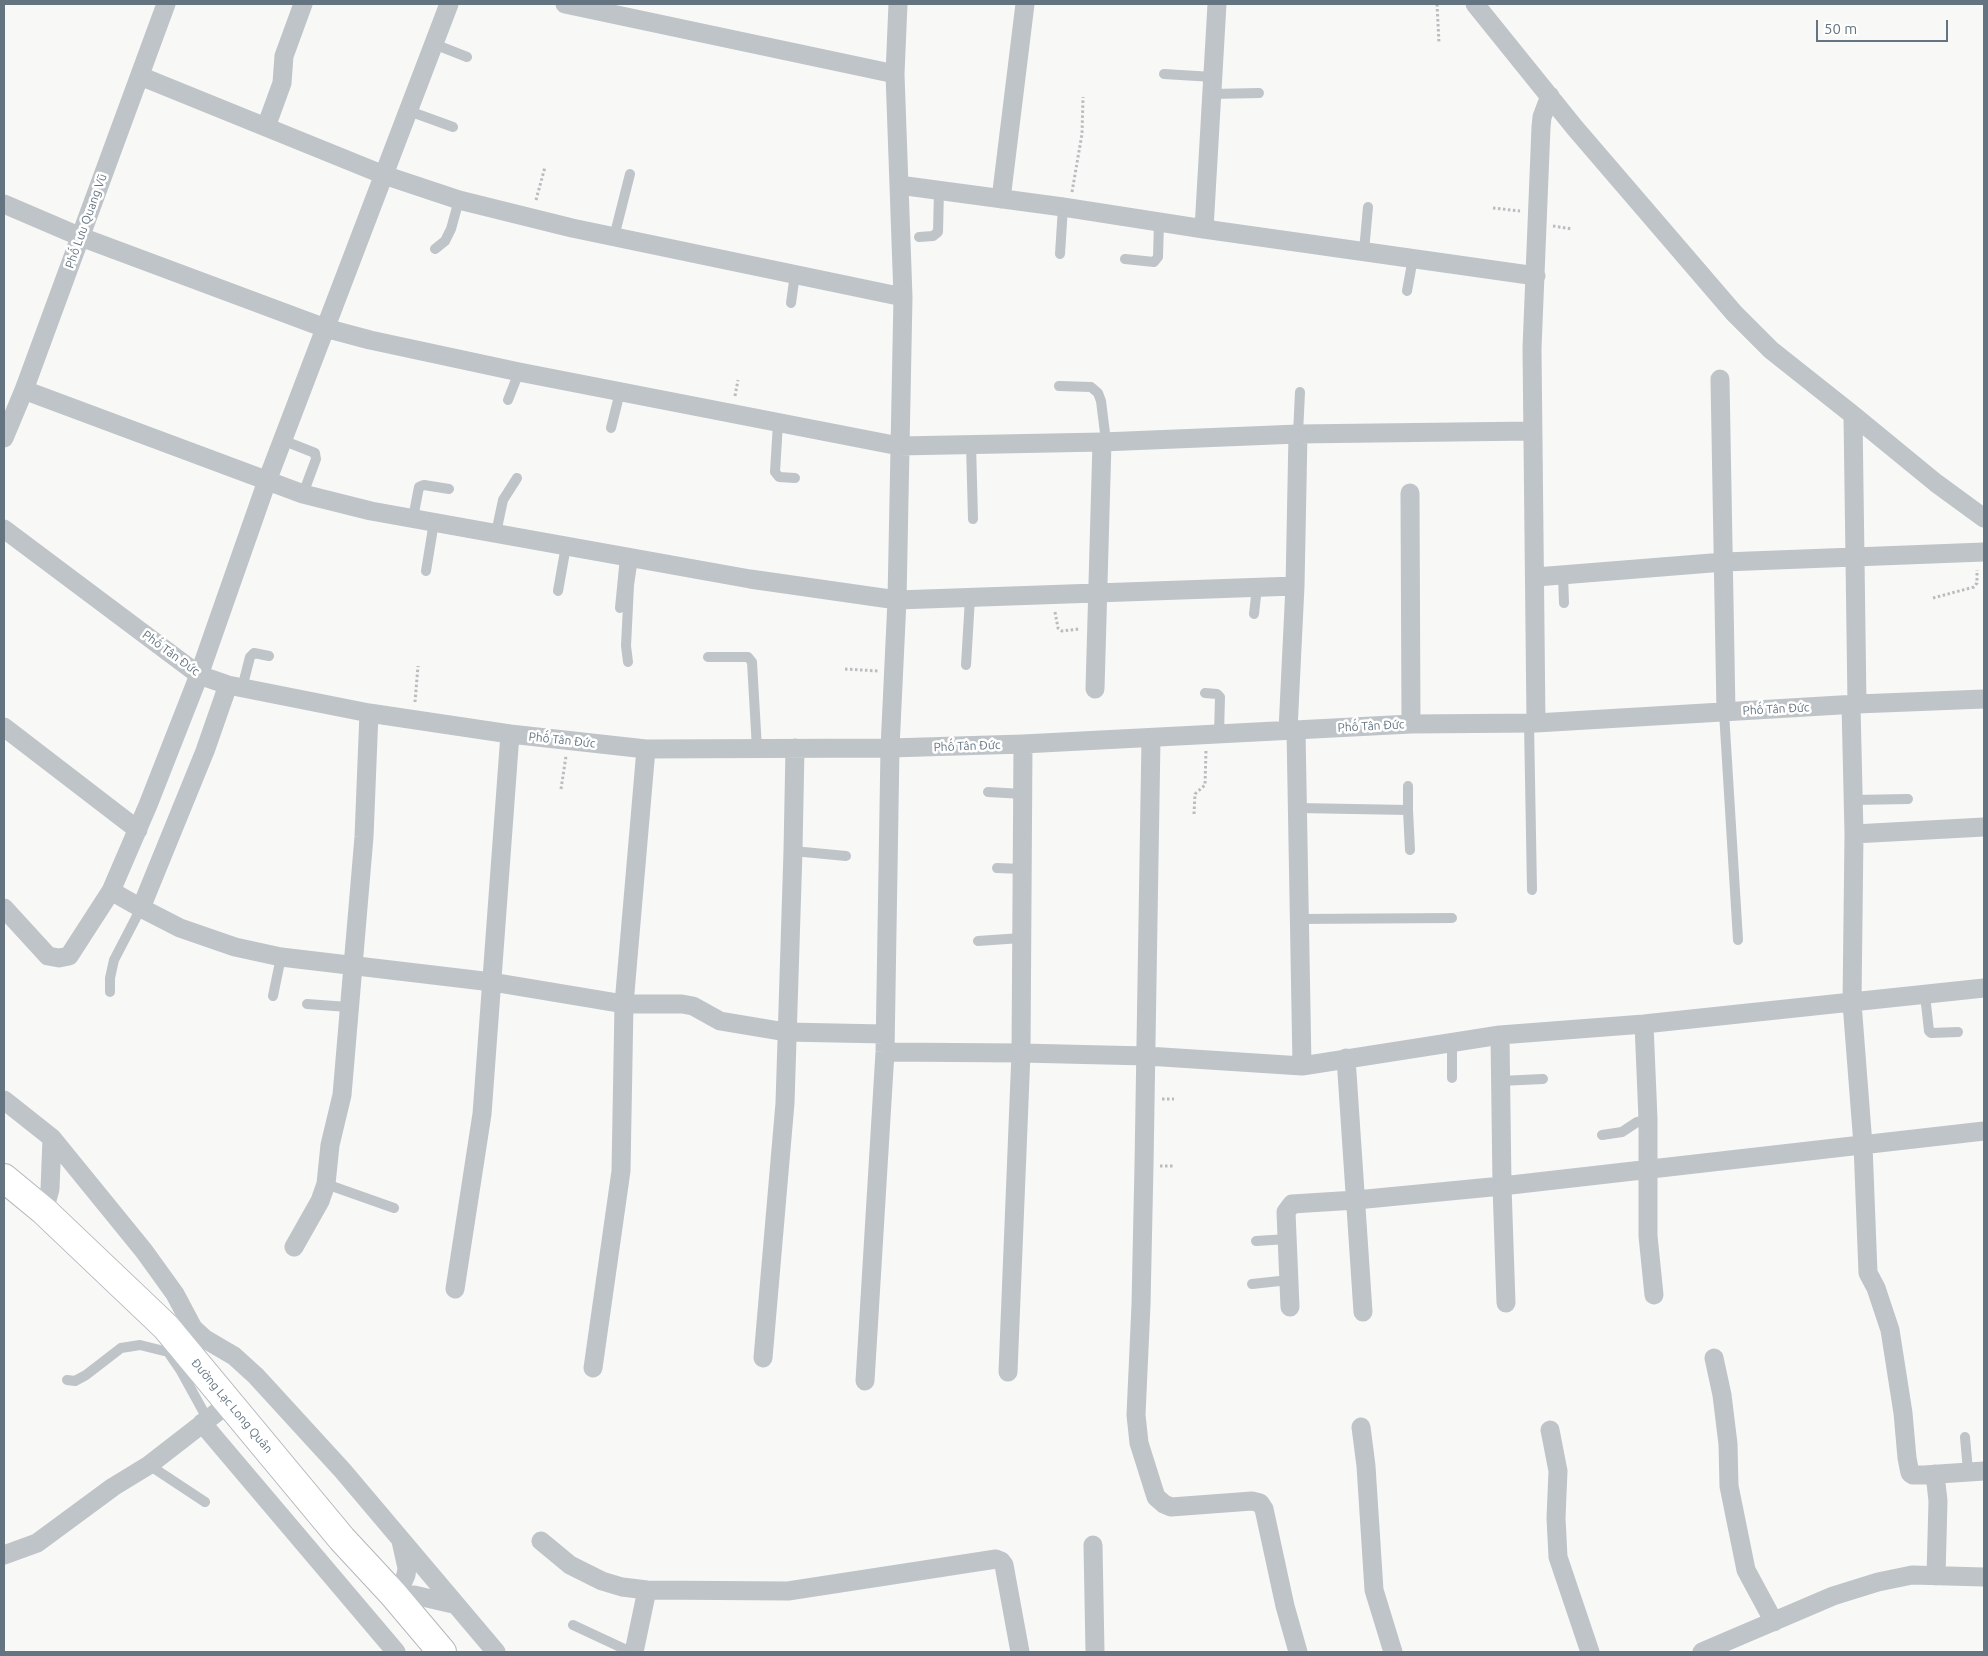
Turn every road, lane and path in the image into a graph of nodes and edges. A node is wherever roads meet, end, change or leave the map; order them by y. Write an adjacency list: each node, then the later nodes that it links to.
1 (166, 4): 15 (street, Phố Lưu Quang Vũ)
2 (303, 4): 21 (street)
3 (449, 4): 11 (street)
4 (565, 4): 13 (street)
5 (898, 4): 13 (street)
6 (1025, 4): 28 (street)
7 (1217, 4): 16 (street)
8 (1437, 4): 10 (path)
9 (1475, 4): 18 (street)
10 (1439, 42)
11 (434, 44): 12 (lane); 20 (street)
12 (467, 58)
13 (895, 74): 26 (street)
14 (1164, 74): 16 (lane)
15 (140, 76): 21 (street); 38 (street, Phố Lưu Quang Vũ)
16 (1212, 86): 17 (lane); 37 (street)
17 (1259, 93)
18 (1550, 96): 34 (street); 59 (street)
19 (1083, 98): 32 (path)
20 (409, 111): 22 (lane); 25 (street)
21 (266, 127): 25 (street)
22 (454, 127)
23 (545, 167): 35 (path)
24 (630, 174): 39 (lane)
25 (384, 175): 29 (street); 51 (street)
26 (899, 185): 27 (street); 49 (street)
27 (939, 190): 28 (street); 40 (lane)
28 (1001, 198): 32 (street)
29 (459, 200): 35 (street); 41 (lane)
30 (4, 204): 38 (street)
31 (1368, 206): 42 (lane)
32 (1066, 207): 36 (street); 43 (lane)
33 (1493, 208): 34 (path)
34 (1538, 214): 47 (street)
35 (531, 218): 39 (street)
36 (1159, 222): 37 (street); 45 (lane)
37 (1204, 229): 42 (street)
38 (81, 237): 51 (street); 55 (street, Phố Lưu Quang Vũ)
39 (614, 237): 46 (street)
40 (919, 237)
41 (436, 249)
42 (1364, 251): 44 (street)
43 (1060, 254)
44 (1412, 258): 47 (street); 48 (lane)
45 (1125, 259)
46 (795, 274): 49 (street); 50 (lane)
47 (1536, 276): 62 (street)
48 (1407, 291)
49 (903, 297): 68 (street)
50 (791, 302)
51 (325, 328): 52 (street); 65 (street)
52 (519, 372): 56 (street); 58 (lane)
53 (1720, 379): 85 (street)
54 (1059, 386): 66 (lane)
55 (24, 390): 64 (street, Phố Lưu Quang Vũ); 71 (street)
56 (620, 392): 60 (street); 61 (lane)
57 (1300, 392): 63 (lane)
58 (508, 400)
59 (1854, 415): 77 (street); 84 (street)
60 (778, 423): 68 (street); 70 (lane)
61 (611, 428)
62 (1532, 431): 63 (street); 88 (street)
63 (1298, 434): 66 (street); 89 (street)
64 (4, 438)
65 (282, 440): 71 (street); 74 (lane)
66 (1104, 442): 67 (street); 92 (street)
67 (971, 444): 68 (street); 76 (lane)
68 (899, 446): 95 (street)
69 (517, 478): 80 (lane)
70 (795, 478)
71 (267, 481): 74 (street); 108 (street)
72 (449, 489): 75 (lane)
73 (1410, 493): 118 (street)
74 (303, 494): 75 (street)
75 (413, 518): 78 (street)
76 (973, 518)
77 (1984, 518)
78 (434, 522): 80 (street); 86 (lane)
79 (4, 529): 108 (street, Phố Tân Đức)
80 (496, 533): 81 (street)
81 (566, 546): 83 (street); 91 (lane)
82 (1980, 552): 84 (street); 94 (path)
83 (629, 558): 95 (street); 97 (lane); 103 (lane)
84 (1855, 558): 85 (street); 113 (street)
85 (1724, 562): 87 (street); 114 (street)
86 (426, 571)
87 (1563, 575): 88 (street); 96 (lane)
88 (1536, 577): 117 (street)
89 (1295, 586): 90 (street); 120 (street)
90 (1257, 587): 92 (street); 99 (lane)
91 (558, 592)
92 (1097, 593): 93 (street); 100 (street)
93 (970, 598): 95 (street); 104 (lane)
94 (1933, 598)
95 (897, 600): 107 (street)
96 (1564, 603)
97 (620, 608)
98 (1053, 610): 100 (path)
99 (1254, 614)
100 (1096, 626): 110 (street)
101 (269, 656): 109 (lane)
102 (708, 658): 129 (lane)
103 (628, 662)
104 (966, 665)
105 (418, 666): 116 (path)
106 (845, 669): 107 (path)
107 (894, 673): 127 (street)
108 (198, 674): 109 (street, Phố Tân Đức); 140 (street)
109 (235, 687): 115 (street, Phố Tân Đức); 150 (street)
110 (1096, 689)
111 (1205, 693): 122 (lane)
112 (1984, 699): 113 (street, Phố Tân Đức)
113 (1854, 704): 114 (street, Phố Tân Đức); 135 (street)
114 (1725, 712): 117 (street, Phố Tân Đức); 154 (lane)
115 (369, 713): 116 (street, Phố Tân Đức); 157 (street)
116 (414, 720): 121 (street, Phố Tân Đức)
117 (1532, 723): 118 (street, Phố Tân Đức); 147 (lane)
118 (1411, 724): 120 (street, Phố Tân Đức)
119 (4, 727): 140 (street)
120 (1292, 730): 122 (street, Phố Tân Đức); 136 (street)
121 (510, 734): 124 (street, Phố Tân Đức); 158 (street)
122 (1213, 734): 123 (street, Phố Tân Đức); 138 (path)
123 (1151, 738): 125 (street, Phố Tân Đức); 174 (street)
124 (569, 741): 128 (street, Phố Tân Đức); 131 (path)
125 (1023, 744): 127 (street, Phố Tân Đức); 133 (street)
126 (795, 748): 127 (street, Phố Tân Đức); 129 (street, Phố Tân Đức); 143 (street)
127 (890, 748): 172 (street)
128 (646, 749): 129 (street, Phố Tân Đức); 165 (street)
129 (757, 749)
130 (1408, 786): 137 (lane)
131 (561, 789)
132 (988, 792): 133 (lane)
133 (1023, 794): 146 (street)
134 (1908, 798): 135 (lane)
135 (1853, 800): 141 (street)
136 (1298, 808): 137 (lane); 152 (street)
137 (1408, 810): 142 (lane)
138 (1194, 814)
139 (1984, 827): 141 (street)
140 (138, 830): 148 (street)
141 (1854, 834): 163 (street)
142 (1410, 850)
143 (793, 851): 144 (lane); 168 (street)
144 (846, 856)
145 (997, 868): 146 (lane)
146 (1022, 869): 153 (street)
147 (1532, 890)
148 (111, 891): 149 (street); 150 (street)
149 (4, 908)
150 (141, 908): 156 (street); 160 (lane)
151 (1452, 918): 152 (lane)
152 (1299, 920): 176 (street)
153 (1021, 938): 155 (lane); 173 (street)
154 (1738, 940)
155 (978, 941)
156 (281, 957): 157 (street); 162 (lane)
157 (353, 965): 158 (street); 166 (street)
158 (492, 982): 165 (street); 198 (street)
159 (1984, 988): 161 (street)
160 (110, 992)
161 (1924, 995): 163 (street); 169 (lane)
162 (273, 996)
163 (1852, 1003): 167 (street); 185 (street)
164 (307, 1004): 166 (lane)
165 (624, 1004): 168 (street); 206 (street)
166 (348, 1007): 188 (street)
167 (1644, 1024): 170 (street); 181 (street)
168 (786, 1032): 172 (street); 204 (street)
169 (1958, 1032)
170 (1500, 1035): 171 (street); 179 (street)
171 (1452, 1042): 175 (street); 177 (lane)
172 (885, 1043): 173 (street); 209 (street)
173 (1021, 1053): 174 (street); 207 (street)
174 (1147, 1056): 176 (street); 236 (street)
175 (1346, 1058): 176 (street); 190 (street)
176 (1302, 1066)
177 (1452, 1078)
178 (1543, 1079): 179 (lane)
179 (1500, 1081): 189 (street)
180 (4, 1100): 184 (street)
181 (1648, 1119): 183 (lane); 186 (street)
182 (1984, 1131): 185 (street)
183 (1602, 1135)
184 (52, 1138): 192 (street); 203 (street)
185 (1863, 1145): 186 (street); 217 (street)
186 (1648, 1168): 189 (street); 199 (street)
187 (4, 1178): 192 (main road, Đường Lạc Long Quân)
188 (326, 1184): 191 (lane); 195 (street)
189 (1502, 1186): 190 (street); 200 (street)
190 (1356, 1200): 193 (street); 202 (street)
191 (394, 1208)
192 (44, 1211): 203 (main road, Đường Lạc Long Quân)
193 (1287, 1239): 194 (lane); 196 (street)
194 (1256, 1241)
195 (294, 1247)
196 (1289, 1280): 197 (lane); 201 (street)
197 (1252, 1284)
198 (454, 1289)
199 (1654, 1296)
200 (1506, 1303)
201 (1290, 1307)
202 (1363, 1312)
203 (186, 1336): 210 (main road, Đường Lạc Long Quân); 219 (street)
204 (763, 1358)
205 (1714, 1358): 228 (street)
206 (593, 1368)
207 (1008, 1372)
208 (67, 1380): 211 (lane)
209 (865, 1381)
210 (229, 1403): 211 (street); 226 (main road, Đường Lạc Long Quân)
211 (205, 1421): 215 (street); 230 (street)
212 (1361, 1427): 237 (street)
213 (1550, 1430): 238 (street)
214 (1964, 1437): 216 (lane)
215 (149, 1465): 218 (lane); 222 (street)
216 (1976, 1471): 217 (street)
217 (1935, 1474): 223 (street)
218 (205, 1502)
219 (400, 1538): 226 (street); 227 (street)
220 (541, 1541): 225 (street)
221 (1093, 1545): 235 (street)
222 (4, 1555)
223 (1936, 1576): 224 (street); 228 (street)
224 (1984, 1577)
225 (647, 1590): 233 (street); 234 (street)
226 (395, 1597): 227 (street); 231 (main road, Đường Lạc Long Quân)
227 (454, 1604): 232 (street)
228 (1774, 1622): 239 (street)
229 (573, 1625): 233 (lane)
230 (396, 1652)
231 (442, 1652)
232 (496, 1652)
233 (632, 1652)
234 (1020, 1652)
235 (1095, 1652)
236 (1298, 1652)
237 (1393, 1652)
238 (1590, 1652)
239 (1702, 1652)

